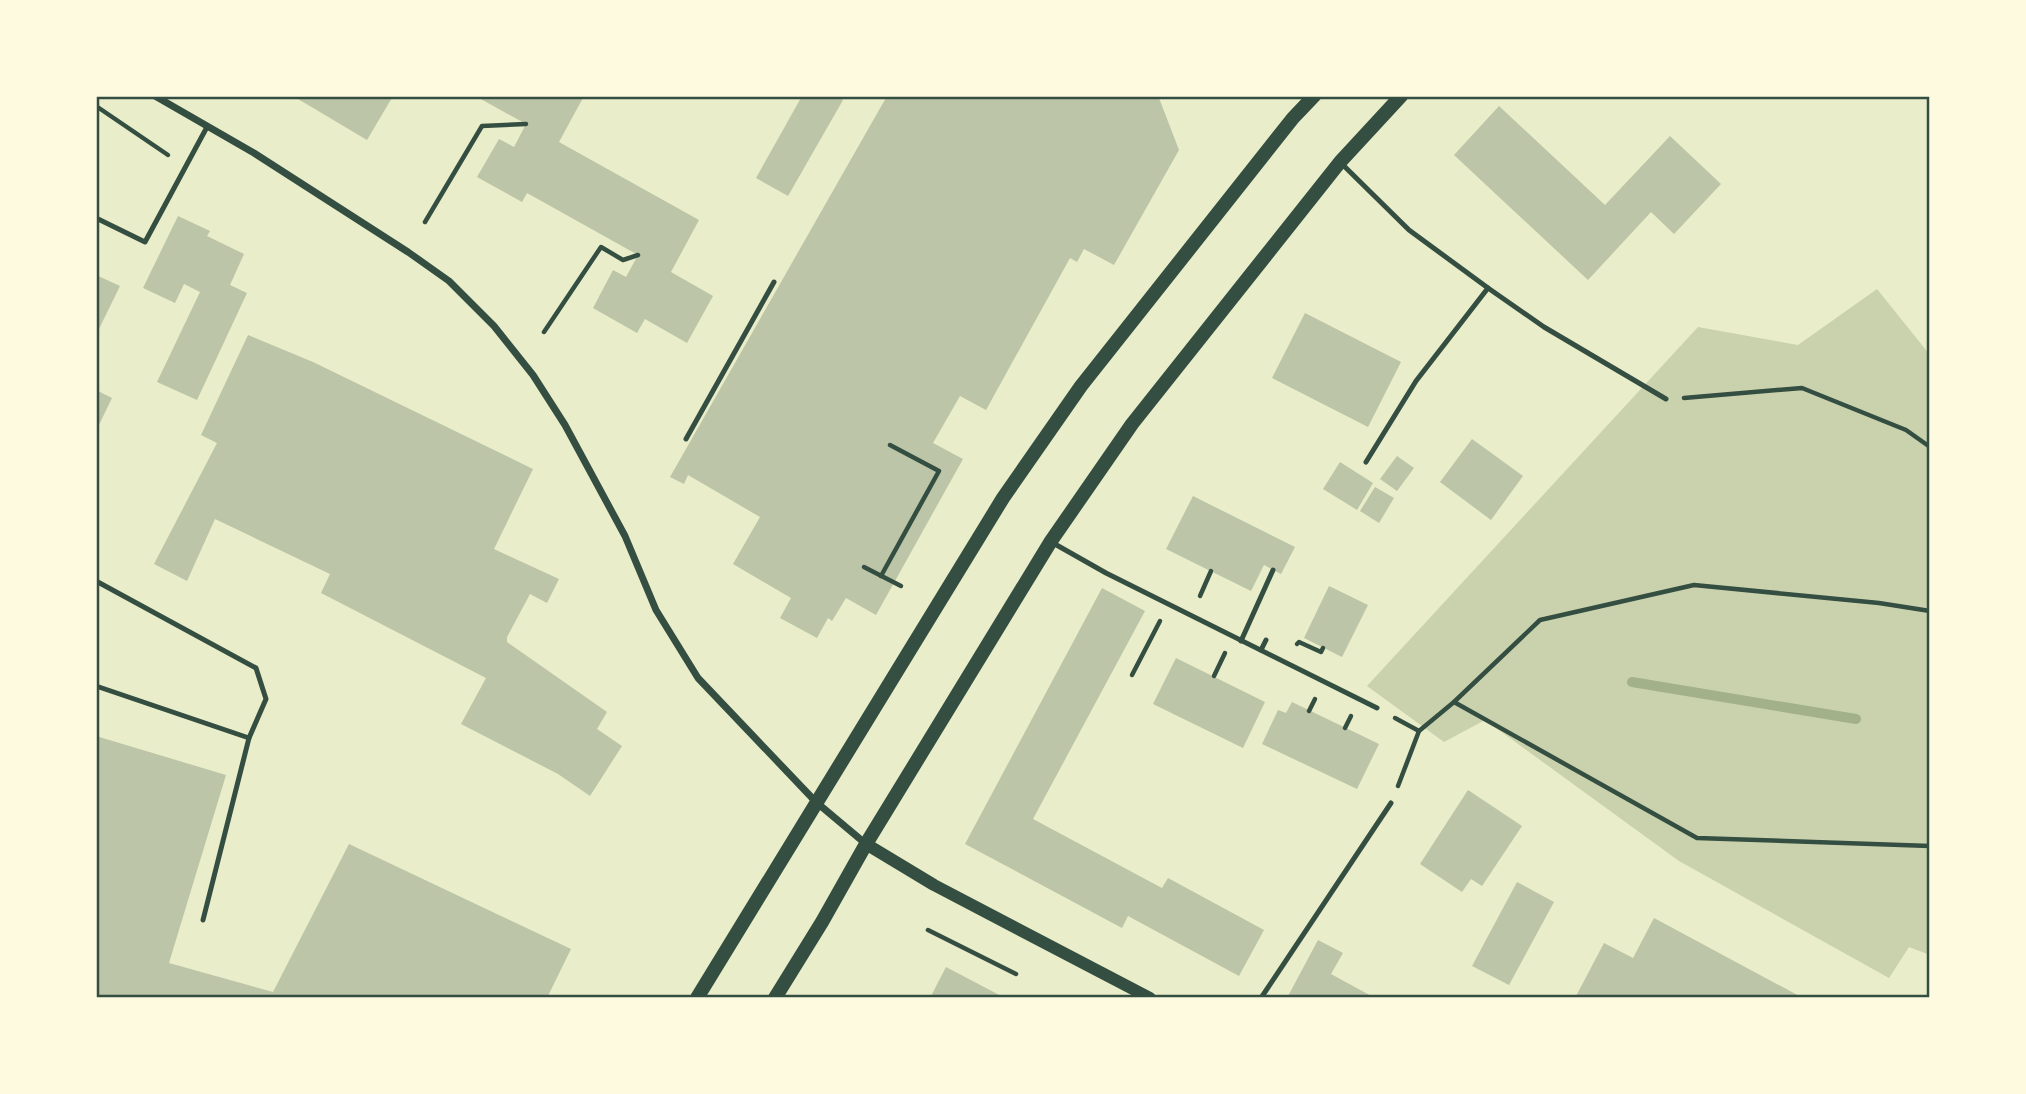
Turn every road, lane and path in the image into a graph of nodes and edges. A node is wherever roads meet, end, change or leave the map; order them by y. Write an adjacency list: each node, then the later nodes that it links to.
1 (155, 96): 6 (street)
2 (1314, 96): 39 (main road)
3 (1401, 96): 7 (main road)
4 (96, 106): 8 (path)
5 (526, 124): 10 (path)
6 (207, 127): 8 (lane); 39 (street)
7 (1340, 162): 13 (lane); 20 (main road)
8 (186, 167): 9 (lane)
9 (96, 218)
10 (425, 222)
11 (638, 255): 14 (path)
12 (774, 282): 16 (lane)
13 (1488, 288): 15 (lane); 19 (lane)
14 (544, 332)
15 (1666, 399): 18 (path)
16 (686, 439)
17 (890, 445): 23 (path)
18 (1930, 447)
19 (1366, 462)
20 (1051, 541): 26 (lane); 41 (main road)
21 (864, 567): 23 (path)
22 (1273, 570): 29 (lane)
23 (881, 576): 25 (path)
24 (96, 581): 38 (lane)
25 (901, 586)
26 (1169, 605): 29 (lane); 32 (path)
27 (1930, 611): 35 (path)
28 (1266, 640): 30 (lane)
29 (1241, 641): 30 (lane)
30 (1261, 650): 36 (lane)
31 (1221, 660): 33 (path)
32 (1132, 675)
33 (1214, 676)
34 (96, 686): 38 (lane)
35 (1454, 702): 37 (path); 42 (path)
36 (1377, 708): 37 (path)
37 (1419, 731): 40 (path)
38 (249, 738): 43 (lane)
39 (816, 802): 41 (street); 46 (main road)
40 (1391, 803): 49 (lane)
41 (866, 844): 47 (main road); 48 (street)
42 (1930, 846)
43 (203, 920)
44 (928, 930): 45 (path)
45 (1016, 974)
46 (697, 998)
47 (775, 998)
48 (1150, 998)
49 (1261, 998)

